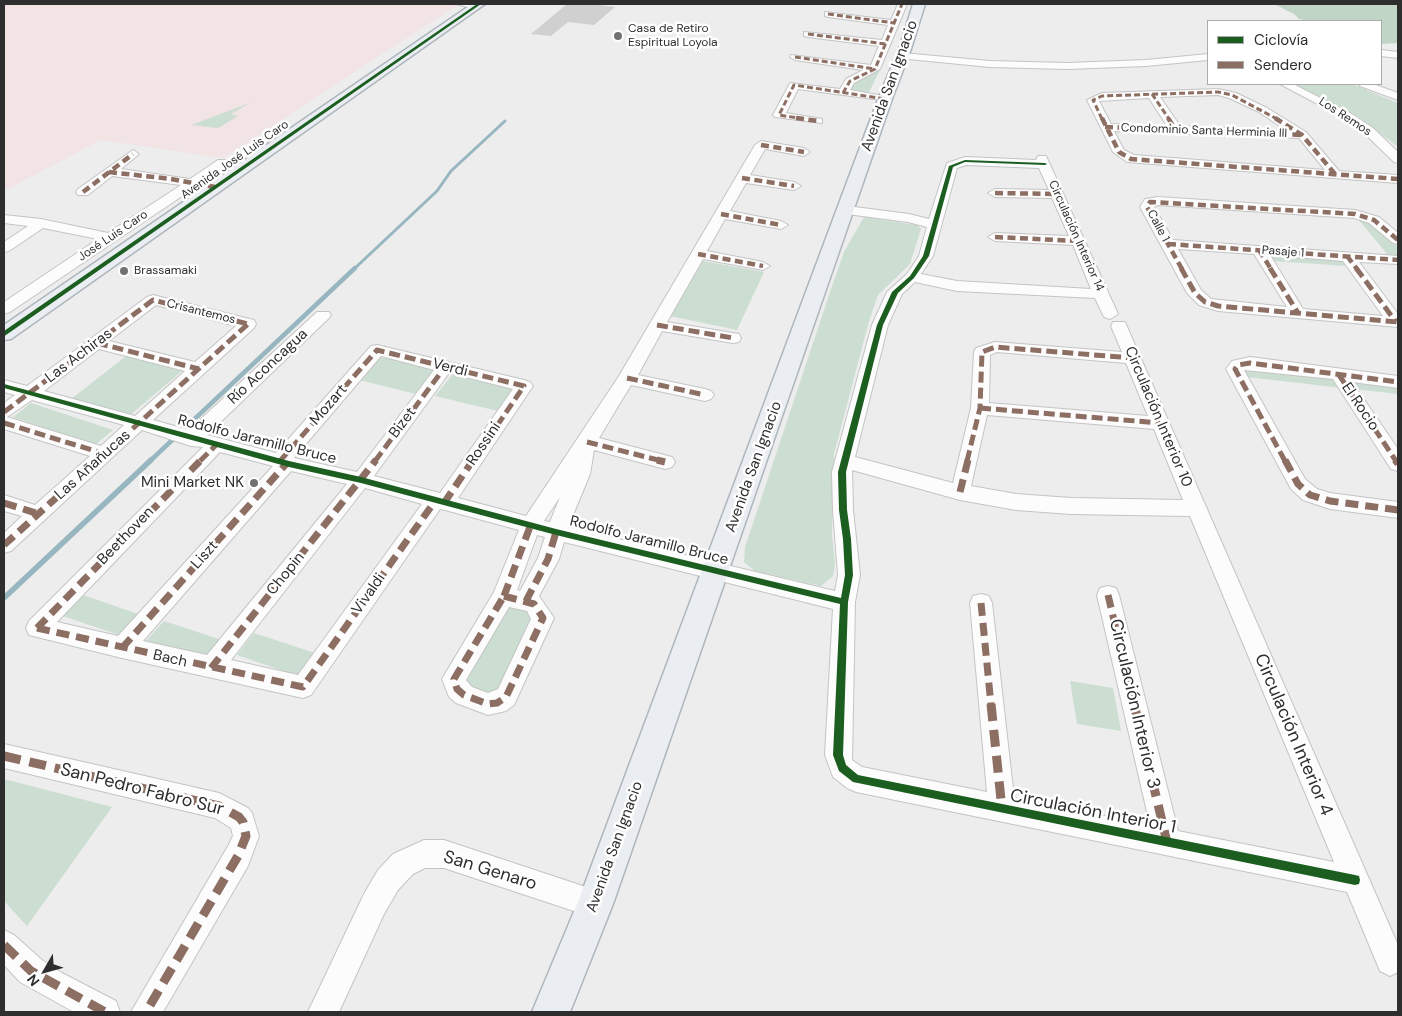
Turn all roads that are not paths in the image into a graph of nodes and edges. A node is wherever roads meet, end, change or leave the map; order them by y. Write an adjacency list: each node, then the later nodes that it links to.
1 (472, 4): 37 (main road, Avenida José Luis Caro)
2 (902, 4): 5 (street)
3 (919, 4): 8 (main road, Avenida San Ignacio)
4 (828, 14): 5 (street)
5 (894, 23): 8 (street)
6 (808, 34): 8 (street)
7 (1207, 49): 14 (street)
8 (898, 50): 14 (street); 16 (street); 22 (main road, Avenida San Ignacio)
9 (1382, 53): 10 (street)
10 (1398, 55)
11 (795, 57): 16 (street)
12 (1205, 58): 14 (street)
13 (1382, 60): 15 (street)
14 (1098, 62)
15 (1398, 62)
16 (875, 68): 19 (street)
17 (1287, 85): 29 (street, Los Remos)
18 (1367, 85): 21 (street)
19 (843, 93): 22 (street); 23 (street)
20 (1152, 94): 24 (street); 25 (street); 26 (street)
21 (1398, 97)
22 (885, 98): 41 (main road, Avenida San Ignacio)
23 (818, 121)
24 (1105, 126): 25 (street, Condominio Santa Herminia III); 32 (street)
25 (1176, 130): 26 (street, Condominio Santa Herminia III)
26 (1302, 135): 32 (street)
27 (804, 152): 33 (street)
28 (133, 154): 31 (street)
29 (1396, 155)
30 (222, 163): 35 (street, José Luis Caro)
31 (109, 172): 35 (street); 38 (street)
32 (1335, 174): 34 (street)
33 (742, 178): 36 (street); 42 (street)
34 (1398, 179)
35 (193, 183): 37 (street); 48 (street, José Luis Caro)
36 (794, 186)
37 (215, 187): 68 (main road, Avenida José Luis Caro)
38 (83, 192)
39 (995, 193): 40 (street)
40 (1058, 194): 46 (street, Circulación Interior 14); 50 (street, Circulación Interior 14)
41 (847, 210): 46 (street); 105 (main road, Avenida San Ignacio)
42 (721, 214): 45 (street); 54 (street)
43 (4, 219): 44 (street)
44 (41, 223): 48 (street); 52 (street)
45 (781, 225)
46 (935, 225): 58 (street)
47 (995, 237): 50 (street)
48 (111, 238): 61 (street, José Luis Caro)
49 (1398, 240): 51 (street, Calle 1)
50 (1078, 241): 59 (street, Circulación Interior 14)
51 (1168, 244): 53 (street, Pasaje 1); 62 (street, Calle 1)
52 (4, 248)
53 (1259, 250): 55 (street, Pasaje 1); 62 (street)
54 (698, 254): 57 (street); 67 (street)
55 (1347, 256): 56 (street, Pasaje 1); 65 (street)
56 (1398, 260)
57 (763, 266)
58 (912, 277): 59 (street); 91 (street)
59 (1102, 294): 64 (street, Circulación Interior 14)
60 (154, 300): 66 (street, Crisantemos); 70 (street, Las Achiras)
61 (4, 309)
62 (1298, 313): 65 (street, Calle 1)
63 (323, 316): 87 (street, Río Aconcagua)
64 (1114, 320): 72 (street, Circulación Interior 10)
65 (1397, 322)
66 (248, 324): 74 (street, Las Añañucas)
67 (658, 325): 69 (street); 76 (street)
68 (4, 334)
69 (734, 338)
70 (97, 343): 74 (street); 80 (street, Las Achiras)
71 (377, 350): 73 (street, Verdi); 92 (street, Mozart)
72 (1132, 358): 82 (street); 85 (street, Circulación Interior 10)
73 (445, 367): 79 (street, Verdi); 95 (street, Bizet)
74 (198, 369): 86 (street, Las Añañucas)
75 (1339, 375): 77 (street); 94 (street, El Rocio); 100 (street)
76 (627, 378): 81 (street); 88 (street)
77 (1398, 382)
78 (4, 386): 80 (street, Rodolfo Jaramillo Bruce)
79 (524, 386): 97 (street, Rossini)
80 (29, 394): 83 (street, Las Achiras); 86 (street, Rodolfo Jaramillo Bruce)
81 (705, 395)
82 (980, 408): 85 (street); 96 (street)
83 (4, 412)
84 (4, 423): 90 (street)
85 (1160, 423): 99 (street, Circulación Interior 10)
86 (139, 424): 87 (street, Rodolfo Jaramillo Bruce); 90 (street, Las Añañucas)
87 (191, 439): 89 (street, Rodolfo Jaramillo Bruce)
88 (587, 442): 93 (street); 102 (street); 103 (street)
89 (216, 445): 92 (street, Rodolfo Jaramillo Bruce); 111 (street, Beethoven)
90 (105, 454): 101 (street, Las Añañucas)
91 (844, 461): 96 (street); 109 (street)
92 (284, 462): 95 (street, Rodolfo Jaramillo Bruce); 112 (street, Liszt)
93 (665, 462)
94 (1398, 464)
95 (361, 480): 97 (street, Rodolfo Jaramillo Bruce); 113 (street, Chopin)
96 (960, 492): 99 (street)
97 (439, 502): 102 (street, Rodolfo Jaramillo Bruce); 114 (street, Vivaldi)
98 (4, 503): 101 (street)
99 (1197, 508): 118 (street, Circulación Interior 4)
100 (1398, 510)
101 (39, 514): 104 (street, Las Añañucas)
102 (531, 524): 103 (street, Rodolfo Jaramillo Bruce); 107 (street)
103 (556, 532): 105 (street, Rodolfo Jaramillo Bruce); 108 (street)
104 (4, 545)
105 (716, 571): 109 (street, Rodolfo Jaramillo Bruce); 119 (main road, Avenida San Ignacio)
106 (1108, 595): 117 (street, Circulación Interior 3)
107 (504, 596): 108 (street); 108 (street)
108 (526, 600)
109 (844, 602): 116 (street, Circulación Interior 1)
110 (981, 603): 116 (street)
111 (37, 628): 112 (street, Bach)
112 (122, 648): 113 (street, Bach)
113 (211, 668): 114 (street, Bach)
114 (304, 687)
115 (4, 756): 123 (street, San Pedro Fabro Sur)
116 (1002, 809): 117 (street, Circulación Interior 1)
117 (1167, 842): 118 (street, Circulación Interior 1)
118 (1355, 880): 121 (street, Circulación Interior 4)
119 (595, 904): 124 (street, San Genaro); 125 (main road, Avenida San Ignacio)
120 (4, 945): 122 (street)
121 (1390, 961)
122 (105, 1012)
123 (146, 1012)
124 (324, 1012)
125 (551, 1012)

